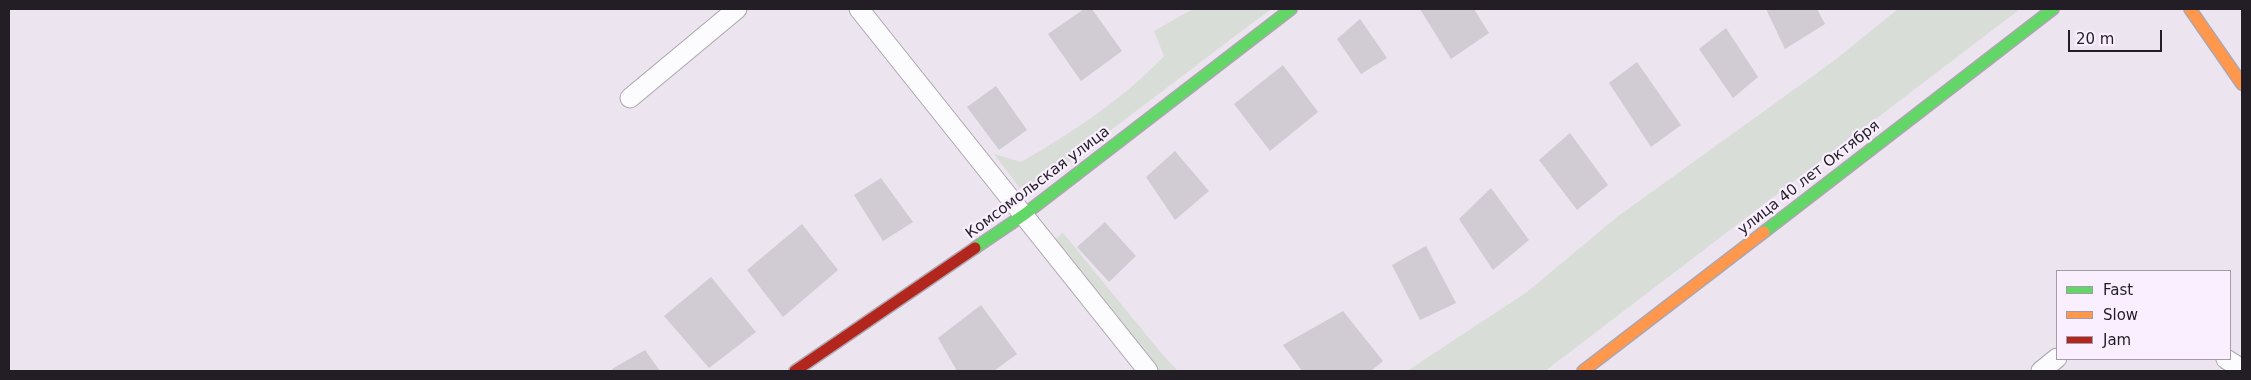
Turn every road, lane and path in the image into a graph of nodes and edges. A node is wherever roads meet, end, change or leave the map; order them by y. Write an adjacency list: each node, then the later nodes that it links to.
1 (738, 9): 7 (lane)
2 (859, 9): 8 (lane)
3 (1291, 9): 8 (street, Комсомольская улица)
4 (2053, 9): 14 (street, улица 40 лет Октября)
5 (2190, 9): 6 (street)
6 (2242, 84)
7 (630, 98)
8 (1025, 214): 12 (street, Комсомольская улица); 13 (lane)
9 (2056, 359): 15 (lane)
10 (2228, 360): 11 (lane)
11 (2242, 369)
12 (795, 371)
13 (1148, 371)
14 (1583, 371)
15 (2041, 371)

